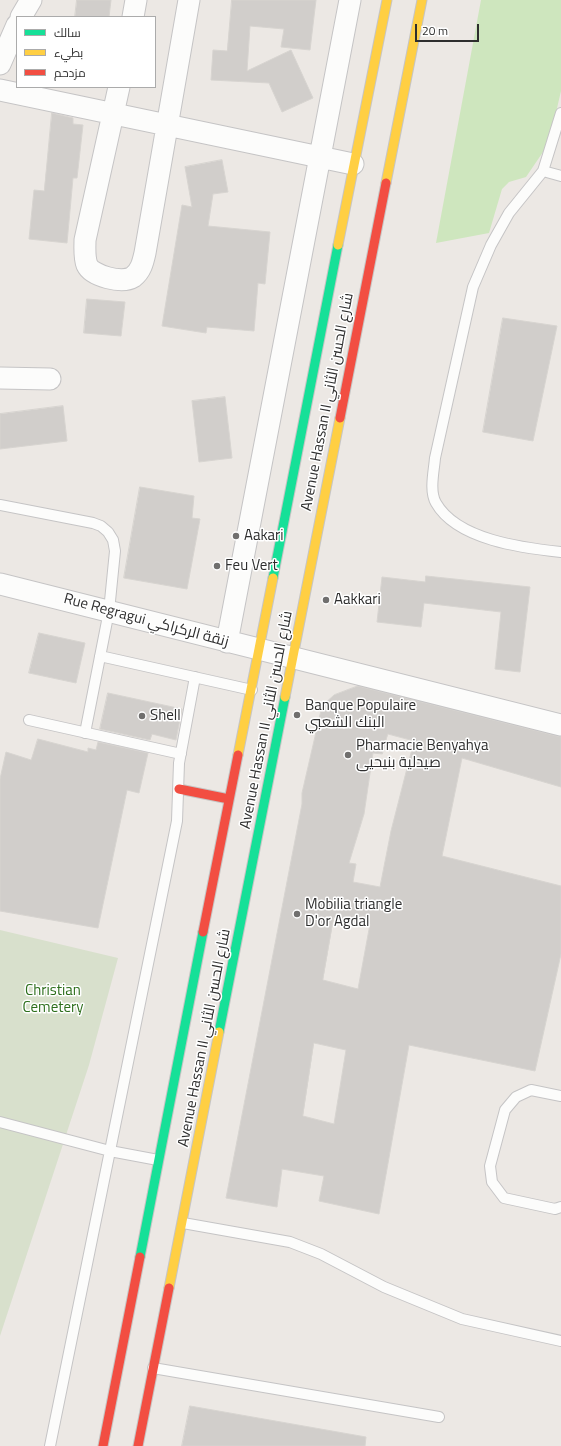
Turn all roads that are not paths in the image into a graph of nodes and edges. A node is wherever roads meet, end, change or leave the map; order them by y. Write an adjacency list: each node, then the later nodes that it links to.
1 (31, 0): 7 (street)
2 (136, 0): 8 (street)
3 (189, 0): 15 (street)
4 (350, 0): 16 (street)
5 (387, 0): 17 (main road, Avenue Hassan II شارع الحسن الثاني)
6 (422, 0): 29 (main road, Avenue Hassan II شارع الحسن الثاني)
7 (22, 16)
8 (133, 16)
9 (16, 27): 10 (street)
10 (0, 64)
11 (119, 88): 13 (street)
12 (0, 90): 13 (street)
13 (114, 113): 15 (street); 15 (street)
14 (561, 113): 18 (lane)
15 (167, 125): 16 (street)
16 (321, 157): 17 (street); 26 (street)
17 (353, 164): 27 (main road, Avenue Hassan II شارع الحسن الثاني)
18 (543, 171): 19 (lane); 23 (lane)
19 (561, 176)
20 (0, 378): 21 (street)
21 (50, 379)
22 (0, 505): 25 (lane)
23 (561, 552)
24 (0, 584): 25 (street, Rue Regragui زنقة الركراكي)
25 (109, 611): 26 (street, Rue Regragui زنقة الركراكي); 28 (lane)
26 (227, 642): 27 (street, Rue Regragui زنقة الركراكي)
27 (260, 651): 29 (street, Rue Regragui زنقة الركراكي); 31 (main road, Avenue Hassan II شارع الحسن الثاني)
28 (100, 656): 30 (lane); 34 (lane)
29 (292, 659): 33 (street, Rue Regragui زنقة الركراكي); 43 (main road, Avenue Hassan II شارع الحسن الثاني)
30 (195, 677): 31 (lane); 35 (lane)
31 (252, 690): 37 (main road, Avenue Hassan II شارع الحسن الثاني)
32 (29, 720): 34 (lane)
33 (561, 725)
34 (85, 733): 35 (lane)
35 (181, 754): 36 (lane)
36 (179, 789): 37 (main road); 40 (lane)
37 (229, 799): 41 (main road, Avenue Hassan II شارع الحسن الثاني)
38 (560, 1093): 42 (lane)
39 (0, 1122): 40 (lane)
40 (110, 1151): 41 (lane); 47 (lane)
41 (158, 1160): 48 (main road, Avenue Hassan II شارع الحسن الثاني)
42 (561, 1207)
43 (183, 1222): 44 (lane); 45 (main road, Avenue Hassan II شارع الحسن الثاني)
44 (561, 1341)
45 (153, 1368): 46 (lane); 49 (main road, Avenue Hassan II شارع الحسن الثاني)
46 (439, 1417)
47 (50, 1446)
48 (103, 1446)
49 (138, 1446)

